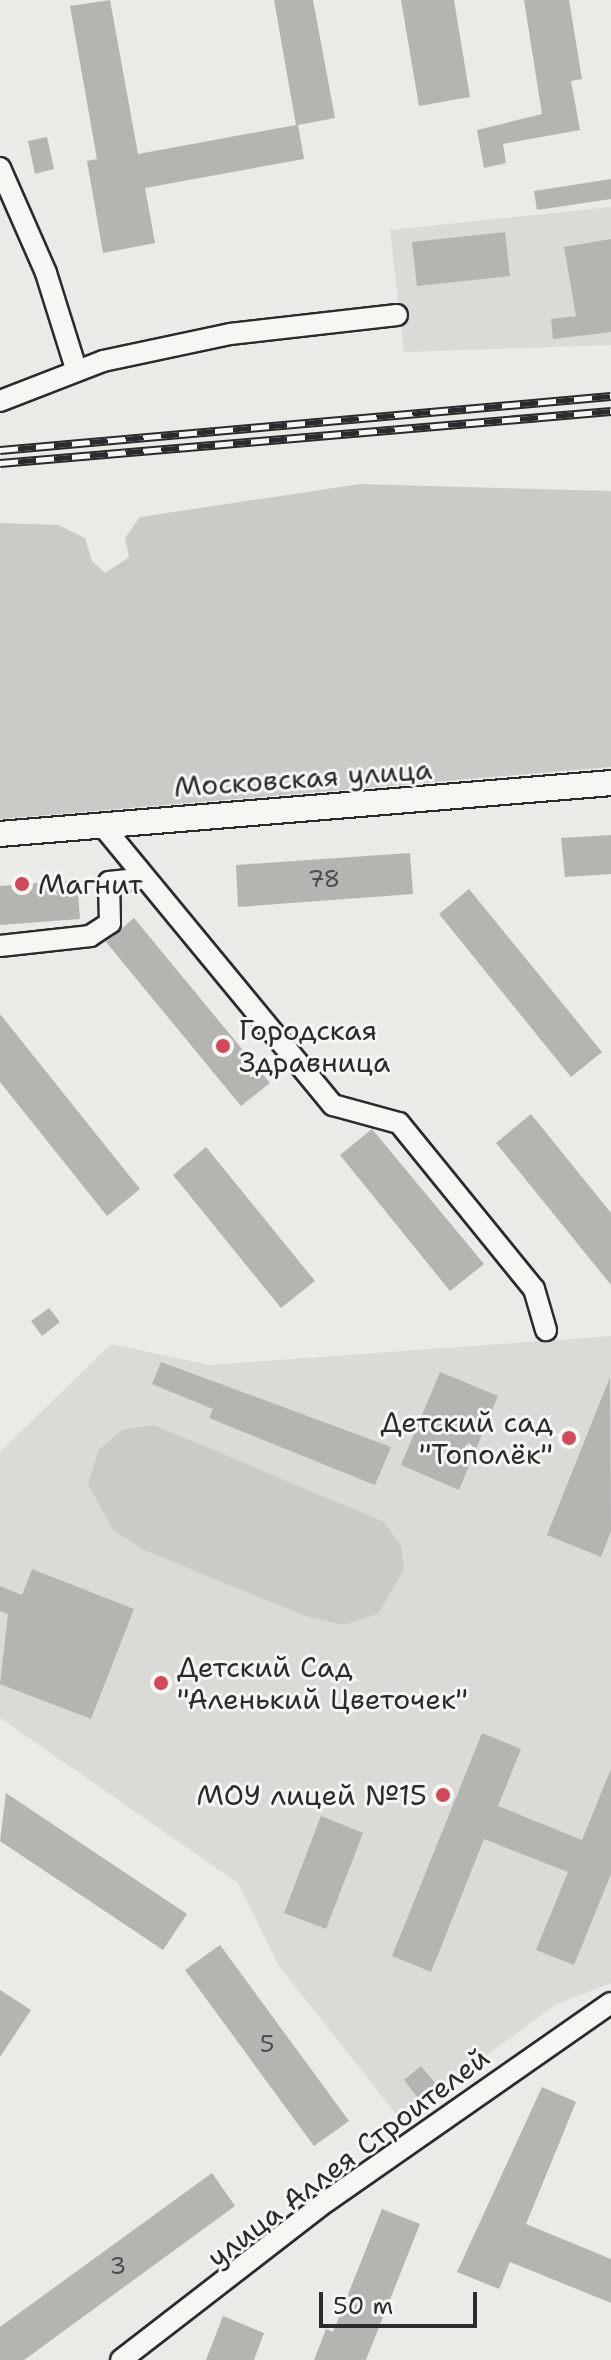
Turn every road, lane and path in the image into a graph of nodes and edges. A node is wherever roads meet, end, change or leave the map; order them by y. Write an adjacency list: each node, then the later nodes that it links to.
1 (0, 168): 3 (street)
2 (397, 315): 3 (street)
3 (76, 369): 4 (street)
4 (0, 401)
5 (611, 783): 6 (street, Московская улица)
6 (102, 825): 7 (street, Московская улица); 8 (street)
7 (0, 834)
8 (145, 878): 9 (street); 10 (street)
9 (0, 946)
10 (546, 1330)
11 (611, 2003): 12 (street, улица Аллея Строителей)
12 (121, 2360)

